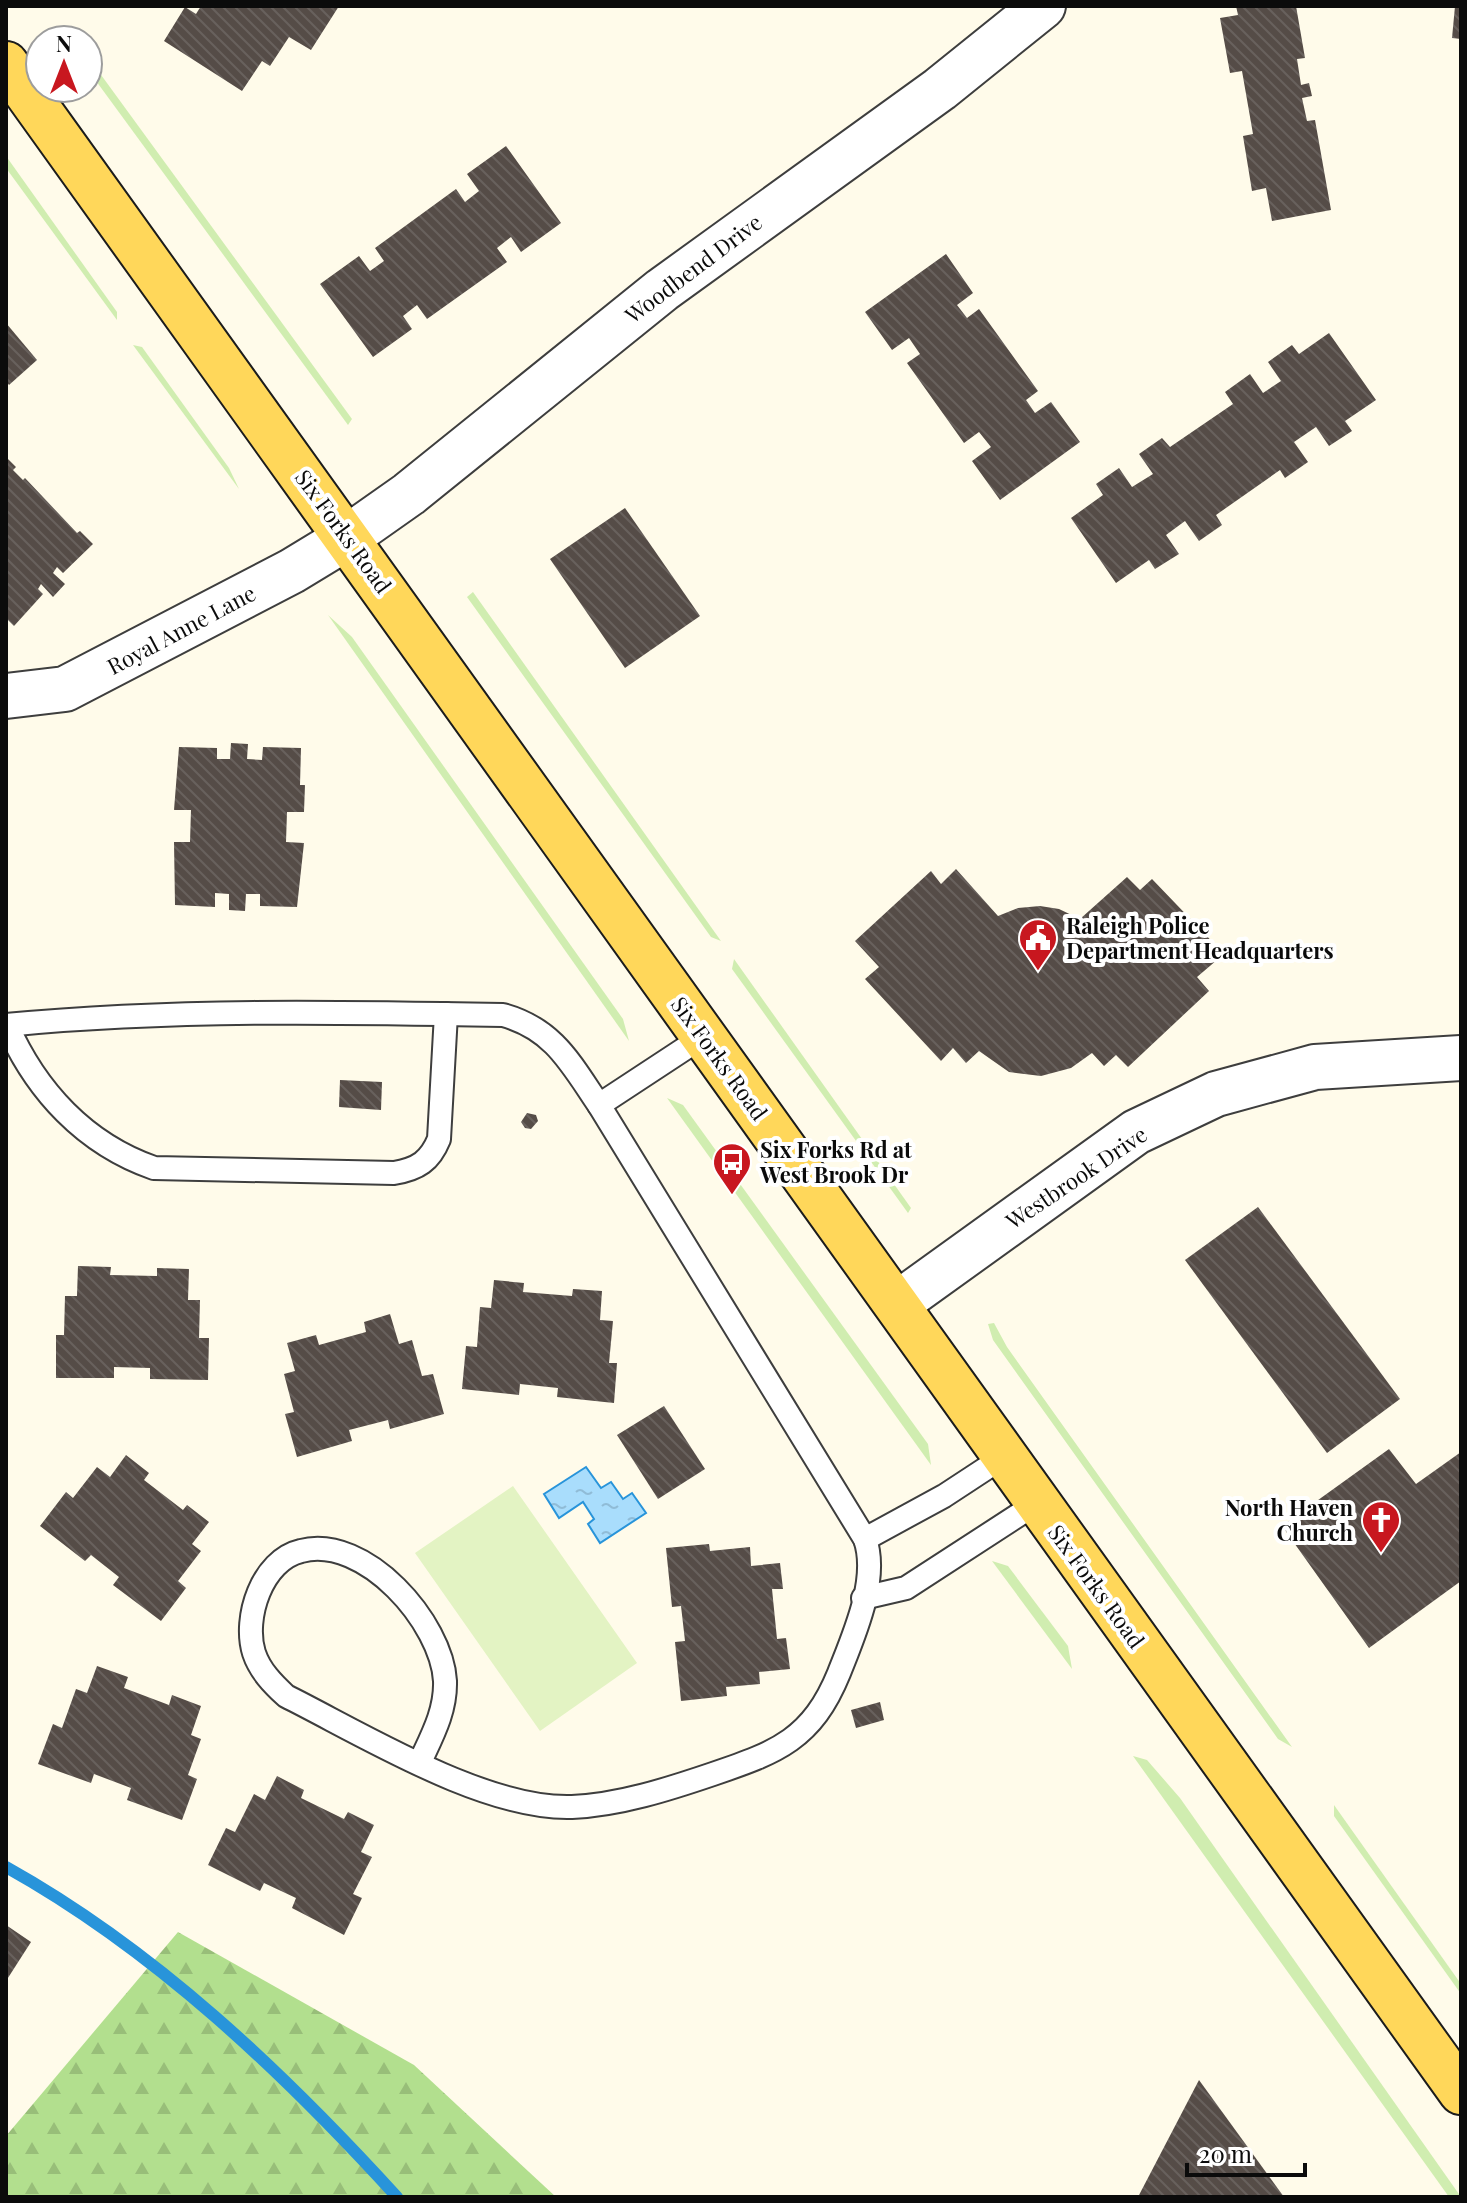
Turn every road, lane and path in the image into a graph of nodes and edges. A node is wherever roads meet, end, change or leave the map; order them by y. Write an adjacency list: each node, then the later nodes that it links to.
1 (1043, 6): 3 (street, Woodbend Drive)
2 (6, 64): 3 (main road, Six Forks Road)
3 (348, 537): 4 (street, Royal Anne Lane); 7 (main road, Six Forks Road)
4 (6, 696)
5 (446, 1014): 6 (lane); 6 (lane); 9 (lane)
6 (6, 1025)
7 (704, 1036): 9 (lane); 10 (main road, Six Forks Road)
8 (1461, 1058): 10 (street, Westbrook Drive)
9 (599, 1105): 13 (lane)
10 (897, 1304): 11 (main road, Six Forks Road)
11 (1005, 1456): 12 (main road, Six Forks Road); 13 (lane)
12 (1037, 1503): 14 (lane); 16 (main road, Six Forks Road)
13 (865, 1539): 14 (lane)
14 (863, 1598): 15 (lane)
15 (420, 1762): 15 (lane)
16 (1461, 2092)

